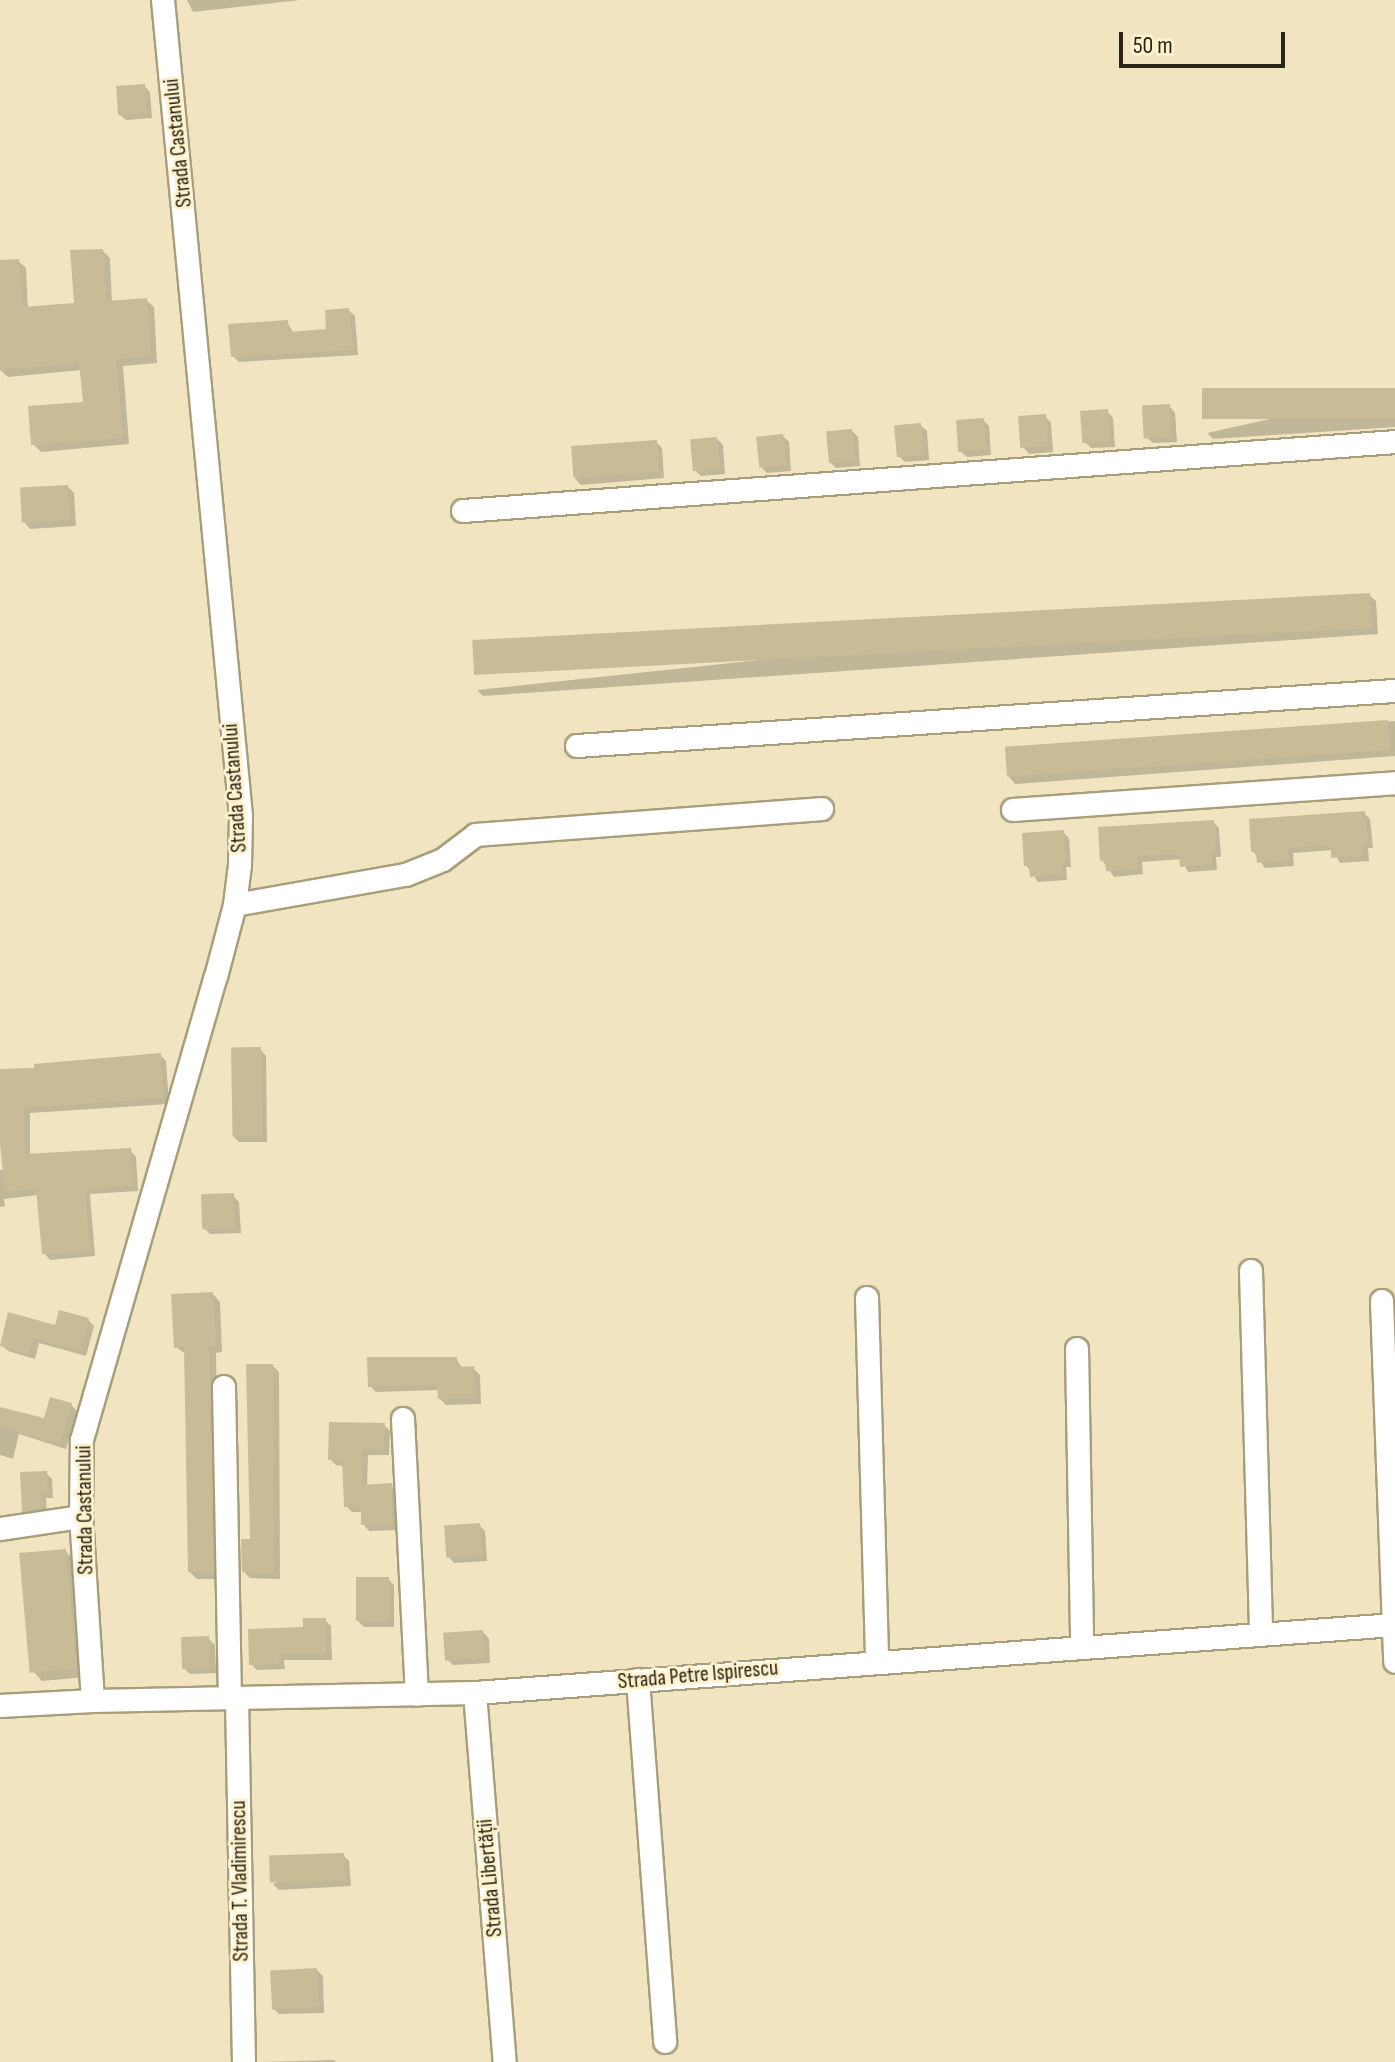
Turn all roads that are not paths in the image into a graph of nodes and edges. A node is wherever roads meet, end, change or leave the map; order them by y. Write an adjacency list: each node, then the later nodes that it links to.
1 (163, 0): 9 (street, Strada Castanului)
2 (1395, 442): 3 (street)
3 (463, 511)
4 (1395, 691): 5 (street)
5 (577, 746)
6 (1395, 783): 8 (street)
7 (822, 809): 9 (street)
8 (1013, 810)
9 (235, 905): 16 (street, Strada Castanului)
10 (1251, 1271): 19 (street)
11 (867, 1298): 21 (street)
12 (1382, 1301): 18 (street)
13 (1077, 1349): 20 (street)
14 (224, 1387): 26 (street, Strada T. Vladimirescu)
15 (403, 1419): 25 (street)
16 (81, 1517): 17 (street); 27 (street, Strada Castanului)
17 (0, 1529)
18 (1393, 1625): 19 (street, Strada Petre Ispirescu); 22 (street)
19 (1261, 1634): 20 (street, Strada Petre Ispirescu)
20 (1082, 1645): 21 (street, Strada Petre Ispirescu)
21 (877, 1661): 23 (street, Strada Petre Ispirescu)
22 (1395, 1662)
23 (638, 1680): 24 (street, Strada Petre Ispirescu); 29 (street)
24 (475, 1693): 25 (street, Strada Petre Ispirescu); 31 (street, Strada Libertății)
25 (417, 1695): 26 (street, Strada Petre Ispirescu)
26 (233, 1699): 27 (street, Strada Petre Ispirescu); 30 (street, Strada T. Vladimirescu)
27 (93, 1701): 28 (street, Strada Petre Ispirescu)
28 (0, 1706)
29 (665, 2042)
30 (244, 2062)
31 (505, 2062)

